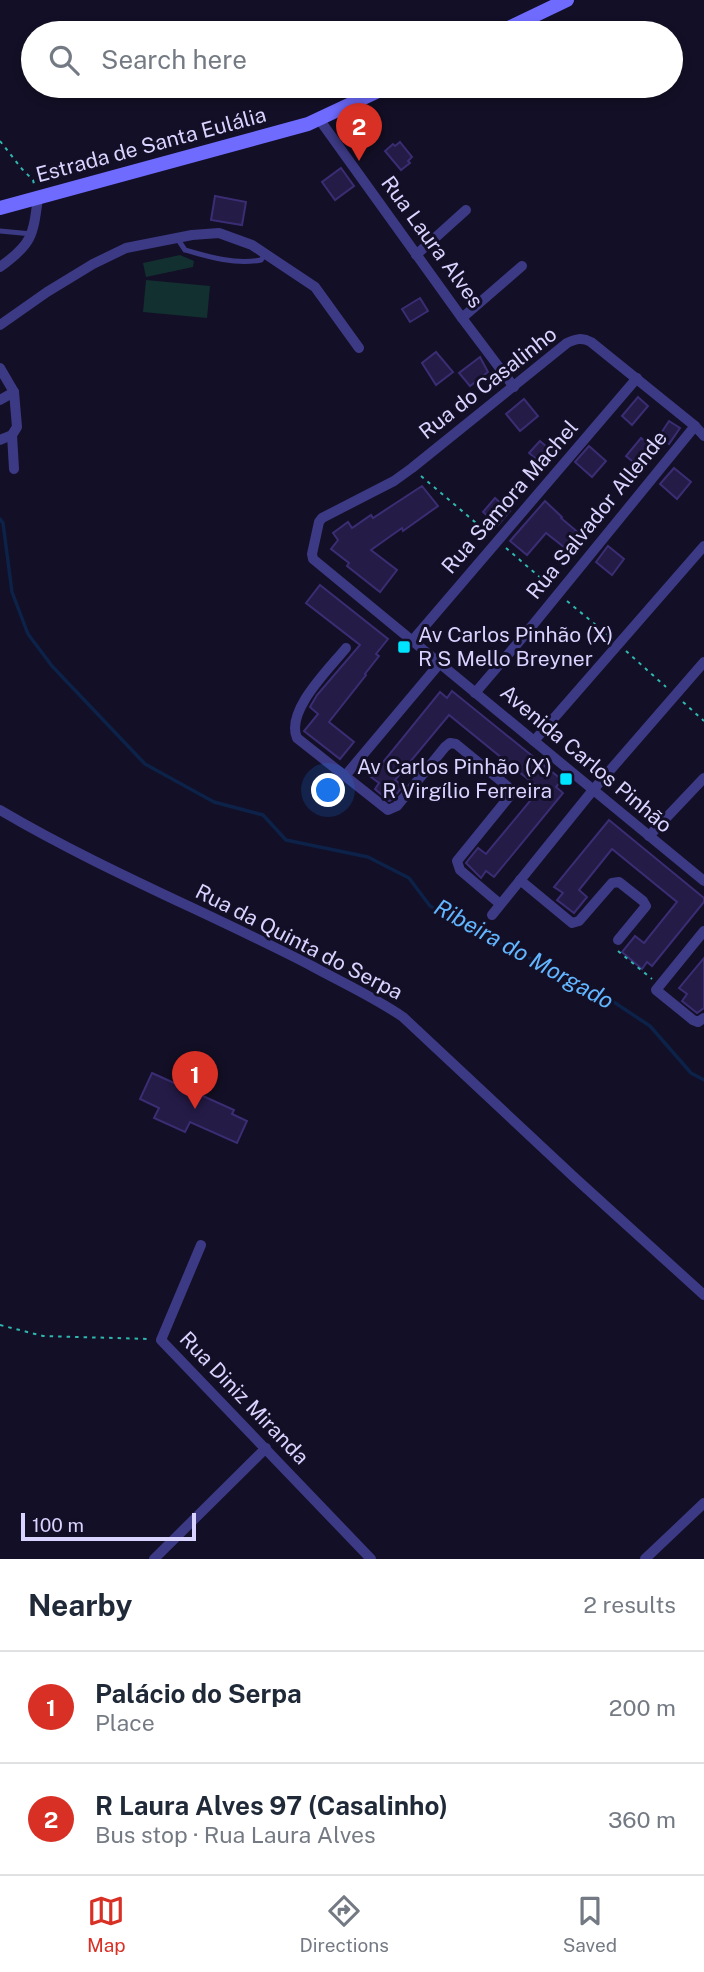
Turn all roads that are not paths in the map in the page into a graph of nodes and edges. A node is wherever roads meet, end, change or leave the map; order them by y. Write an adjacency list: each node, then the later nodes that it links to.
1 (567, 0): 2 (street)
2 (523, 21)
3 (364, 98): 4 (street, Estrada de Santa Eulália)
4 (319, 119): 5 (street, Estrada de Santa Eulália); 12 (street, Rua Laura Alves)
5 (38, 198): 6 (street, Estrada de Santa Eulália); 9 (street)
6 (0, 208)
7 (466, 210): 12 (street)
8 (0, 231): 9 (lane)
9 (32, 234): 14 (street)
10 (177, 238): 11 (street); 11 (lane); 16 (street)
11 (266, 253): 17 (street)
12 (416, 255): 15 (street, Rua Laura Alves)
13 (522, 266): 15 (street)
14 (0, 267)
15 (462, 318): 20 (street, Rua Laura Alves)
16 (0, 325)
17 (359, 348)
18 (0, 368): 21 (street)
19 (637, 378): 20 (street, Rua do Casalinho); 23 (street, Rua do Casalinho); 30 (street, Rua Samora Machel)
20 (514, 387): 29 (street, Rua do Casalinho)
21 (13, 392): 22 (street); 24 (street)
22 (0, 400)
23 (695, 426): 25 (street, Rua do Casalinho); 34 (street, Rua Salvador Allende)
24 (12, 435): 26 (street); 27 (street)
25 (704, 436)
26 (0, 440)
27 (14, 469)
28 (704, 546): 35 (street)
29 (313, 559): 30 (street, Avenida Carlos Pinhão)
30 (412, 640): 32 (street, Avenida Carlos Pinhão)
31 (346, 648): 36 (street)
32 (440, 663): 34 (street, Avenida Carlos Pinhão); 36 (street)
33 (704, 663): 38 (street)
34 (475, 692): 35 (street, Avenida Carlos Pinhão)
35 (534, 741): 38 (street, Avenida Carlos Pinhão)
36 (345, 776): 43 (street)
37 (704, 778): 40 (street)
38 (593, 790): 40 (street, Avenida Carlos Pinhão); 41 (street)
39 (0, 810): 49 (street, Rua da Quinta do Serpa)
40 (649, 836): 42 (street, Avenida Carlos Pinhão)
41 (520, 880): 43 (street); 46 (street)
42 (704, 881)
43 (500, 904): 44 (street)
44 (492, 915)
45 (704, 931): 47 (street)
46 (618, 940)
47 (704, 1018)
48 (201, 1245): 50 (street, Rua Diniz Miranda)
49 (704, 1295)
50 (266, 1448): 52 (street); 53 (street, Rua Diniz Miranda)
51 (704, 1503): 54 (street)
52 (154, 1559)
53 (371, 1559)
54 (645, 1559)

